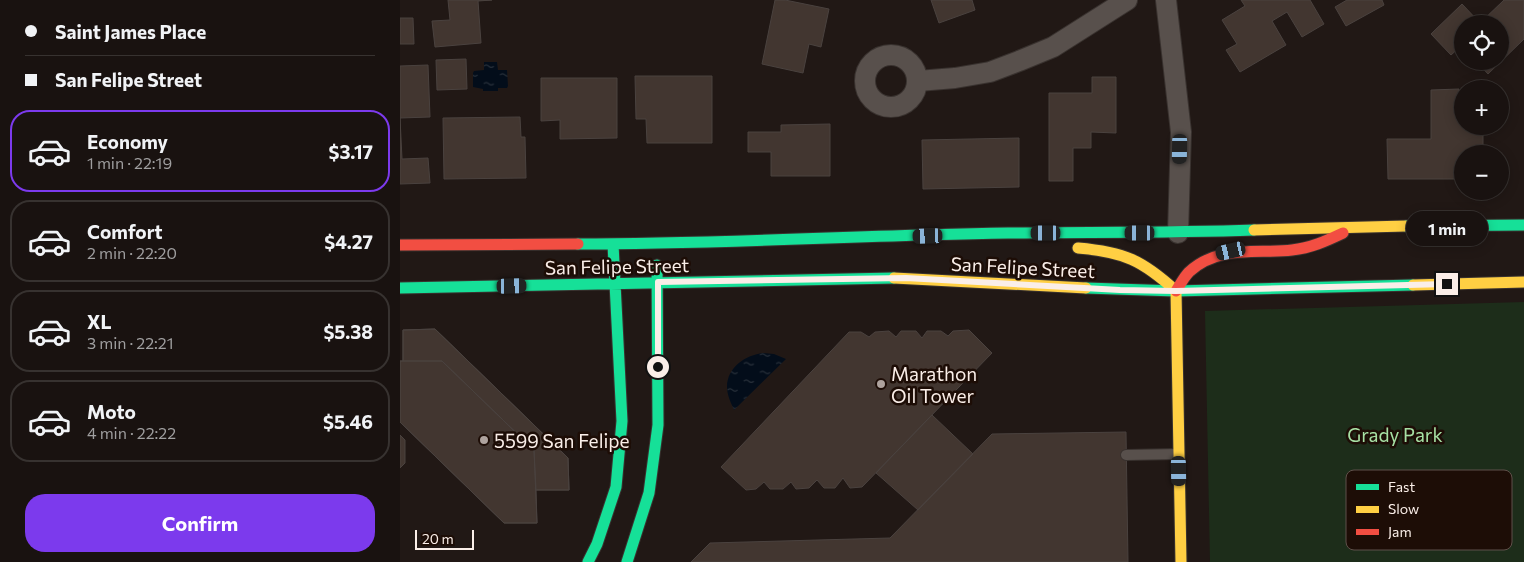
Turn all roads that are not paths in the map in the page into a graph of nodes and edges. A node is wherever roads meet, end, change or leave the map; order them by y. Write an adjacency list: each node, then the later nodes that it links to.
1 (1127, 0): 3 (street)
2 (1166, 0): 7 (street)
3 (918, 81)
4 (1524, 225): 5 (main road, San Felipe Street)
5 (1355, 226): 7 (main road, San Felipe Street); 17 (main road)
6 (1008, 233): 7 (main road, San Felipe Street); 8 (main road); 10 (main road, San Felipe Street)
7 (1178, 233)
8 (1040, 243)
9 (613, 244): 10 (main road, San Felipe Street); 11 (main road, San Felipe Street); 15 (main road)
10 (656, 244): 13 (main road)
11 (400, 245)
12 (1064, 247): 17 (main road)
13 (658, 282): 15 (main road, San Felipe Street); 17 (main road, San Felipe Street); 21 (main road)
14 (1524, 282): 17 (main road, San Felipe Street)
15 (614, 283): 16 (main road, San Felipe Street); 20 (main road)
16 (400, 288)
17 (1176, 291): 18 (main road)
18 (1179, 454): 19 (lane); 22 (main road)
19 (1126, 455)
20 (588, 562)
21 (627, 562)
22 (1180, 562)

